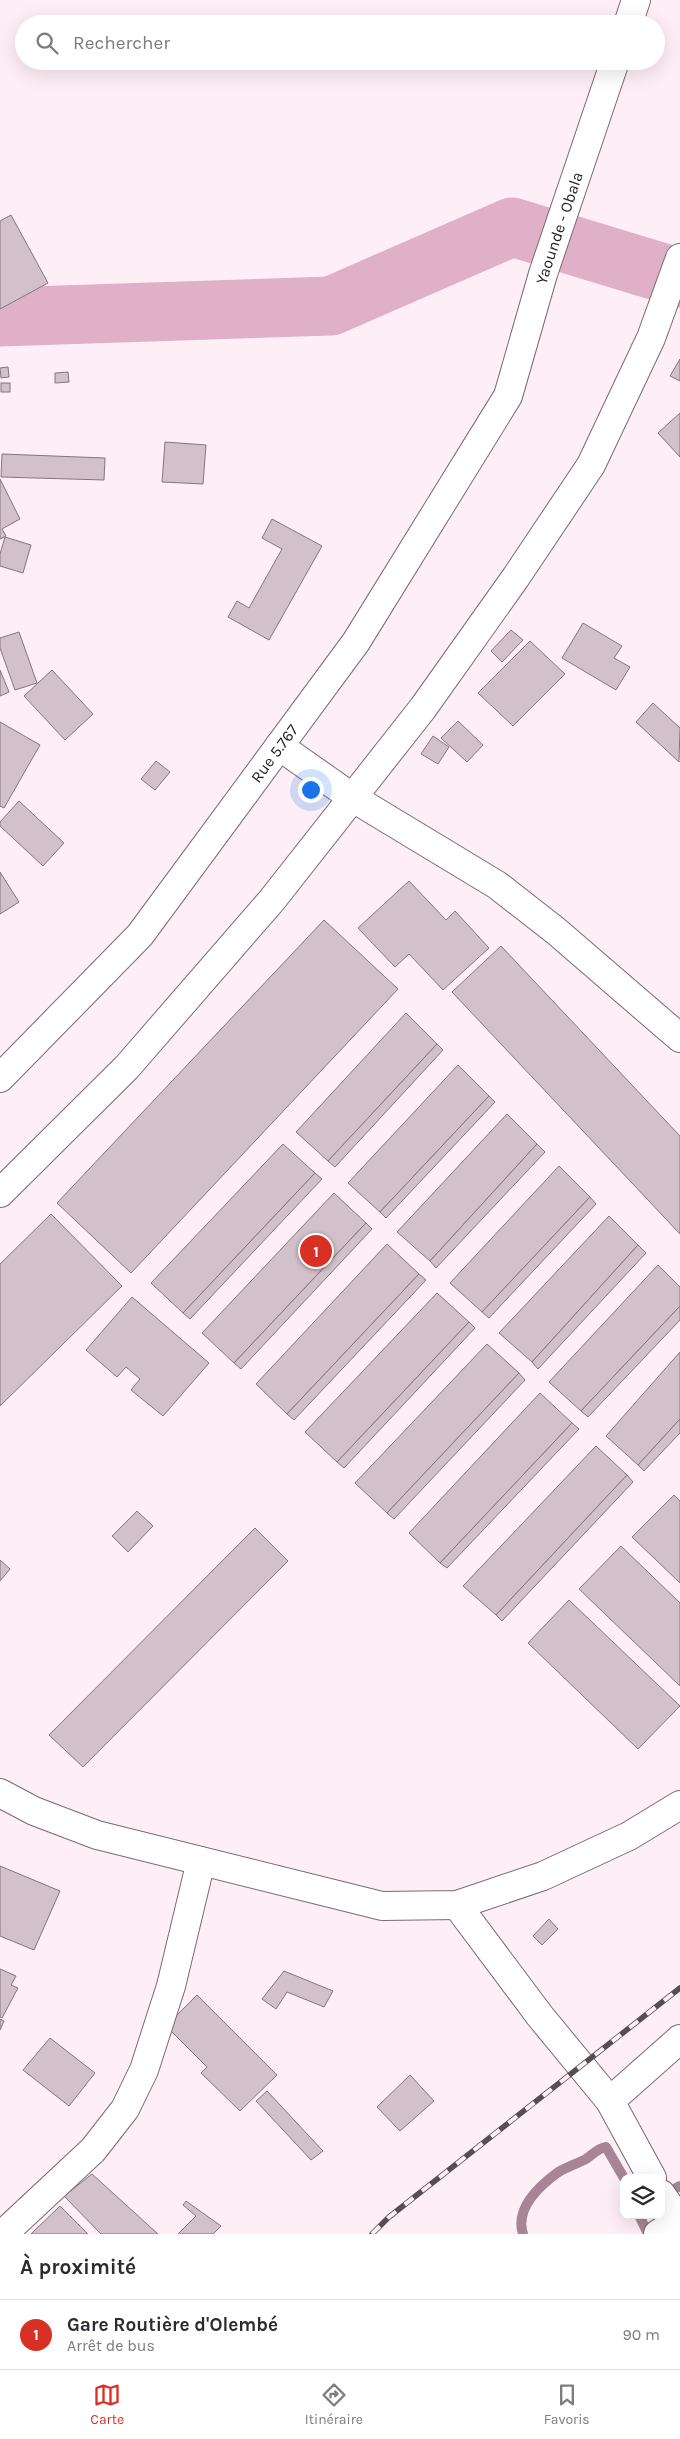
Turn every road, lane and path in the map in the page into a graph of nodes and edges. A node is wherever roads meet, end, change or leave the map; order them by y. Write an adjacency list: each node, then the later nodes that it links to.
1 (636, 0): 2 (main road)
2 (631, 15)
3 (612, 70): 5 (main road, Yaounde - Obala)
4 (680, 258): 7 (main road)
5 (508, 396): 6 (main road, Rue 5.767)
6 (279, 746): 7 (main road); 9 (main road, Rue 5.767)
7 (353, 798): 8 (main road); 10 (main road)
8 (680, 1038)
9 (0, 1078)
10 (0, 1193)
11 (0, 1793): 13 (main road)
12 (680, 1805): 14 (main road)
13 (200, 1861): 14 (main road); 20 (main road)
14 (457, 1906): 16 (main road)
15 (680, 2039): 16 (main road)
16 (610, 2101): 17 (main road)
17 (650, 2174)
18 (665, 2199): 19 (main road)
19 (680, 2220): 21 (main road)
20 (3, 2234)
21 (658, 2234)

